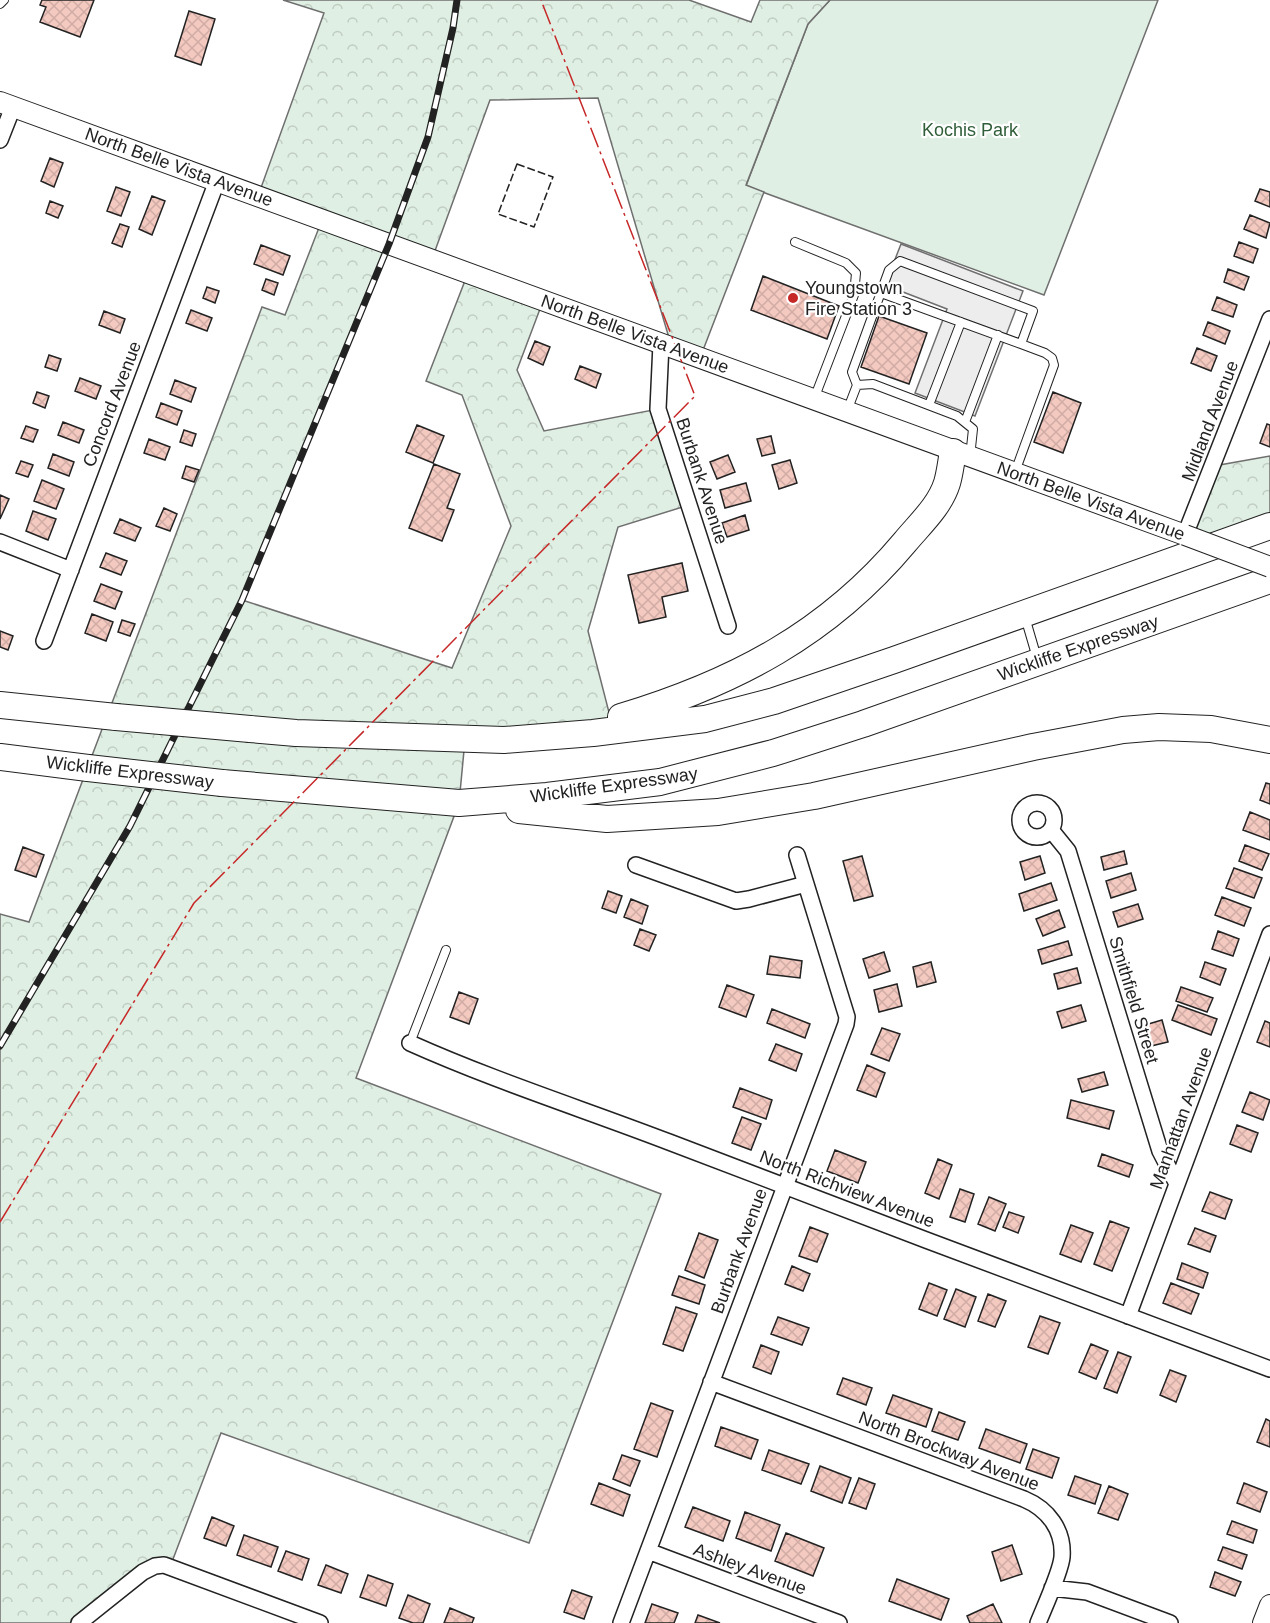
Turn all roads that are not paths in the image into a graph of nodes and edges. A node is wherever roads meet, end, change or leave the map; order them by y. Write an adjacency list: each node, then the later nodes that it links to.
1 (4, 0): 2 (lane)
2 (0, 4)
3 (6, 104): 4 (street); 5 (street, North Belle Vista Avenue)
4 (0, 140)
5 (217, 181): 11 (street, North Belle Vista Avenue); 25 (street, Concord Avenue)
6 (795, 242): 15 (lane)
7 (880, 293): 9 (lane); 12 (lane); 14 (lane)
8 (1270, 319): 13 (street, Midland Avenue)
9 (961, 322): 10 (lane); 16 (lane)
10 (998, 335): 12 (lane); 18 (lane)
11 (661, 344): 15 (street, North Belle Vista Avenue); 28 (street, Burbank Avenue)
12 (1021, 344): 20 (lane)
13 (1265, 349): 22 (street, Midland Avenue)
14 (856, 386): 16 (lane); 17 (lane)
15 (813, 400): 17 (street, North Belle Vista Avenue)
16 (929, 405): 18 (lane)
17 (846, 412): 19 (street, North Belle Vista Avenue)
18 (965, 422): 19 (lane)
19 (961, 454): 20 (street, North Belle Vista Avenue); 32 (highway)
20 (1014, 473): 22 (street, North Belle Vista Avenue)
21 (1270, 526): 27 (highway)
22 (1185, 535): 24 (street, North Belle Vista Avenue, bridge)
23 (0, 542): 25 (street)
24 (1270, 567)
25 (71, 570): 29 (street, Concord Avenue)
26 (1270, 580): 30 (highway, Wickliffe Expressway)
27 (1024, 614): 30 (lane); 32 (highway)
28 (728, 626)
29 (44, 641)
30 (1038, 662): 35 (highway, Wickliffe Expressway)
31 (0, 705): 32 (highway, bridge)
32 (559, 735)
33 (1270, 740): 35 (highway)
34 (0, 757): 35 (highway, Wickliffe Expressway, bridge)
35 (459, 804)
36 (1051, 830): 43 (street, Smithfield Street)
37 (797, 855): 39 (street, Burbank Avenue)
38 (636, 865): 39 (street)
39 (806, 884): 44 (street, Burbank Avenue)
40 (1270, 934): 43 (street, Manhattan Avenue)
41 (446, 950): 42 (lane)
42 (410, 1043): 44 (street, North Richview Avenue)
43 (1177, 1184): 45 (street, Manhattan Avenue)
44 (784, 1187): 45 (street, North Richview Avenue); 47 (street, Burbank Avenue)
45 (1128, 1316): 46 (street, North Richview Avenue)
46 (1270, 1369)
47 (711, 1382): 48 (street, Burbank Avenue); 49 (street, North Brockway Avenue)
48 (648, 1551): 53 (street, Burbank Avenue); 54 (street, Ashley Avenue)
49 (1052, 1588): 55 (street); 56 (street)
50 (1270, 1605): 57 (street)
51 (80, 1623): 52 (street)
52 (320, 1623)
53 (621, 1623)
54 (839, 1623)
55 (1038, 1623)
56 (1170, 1623)
57 (1263, 1623)

